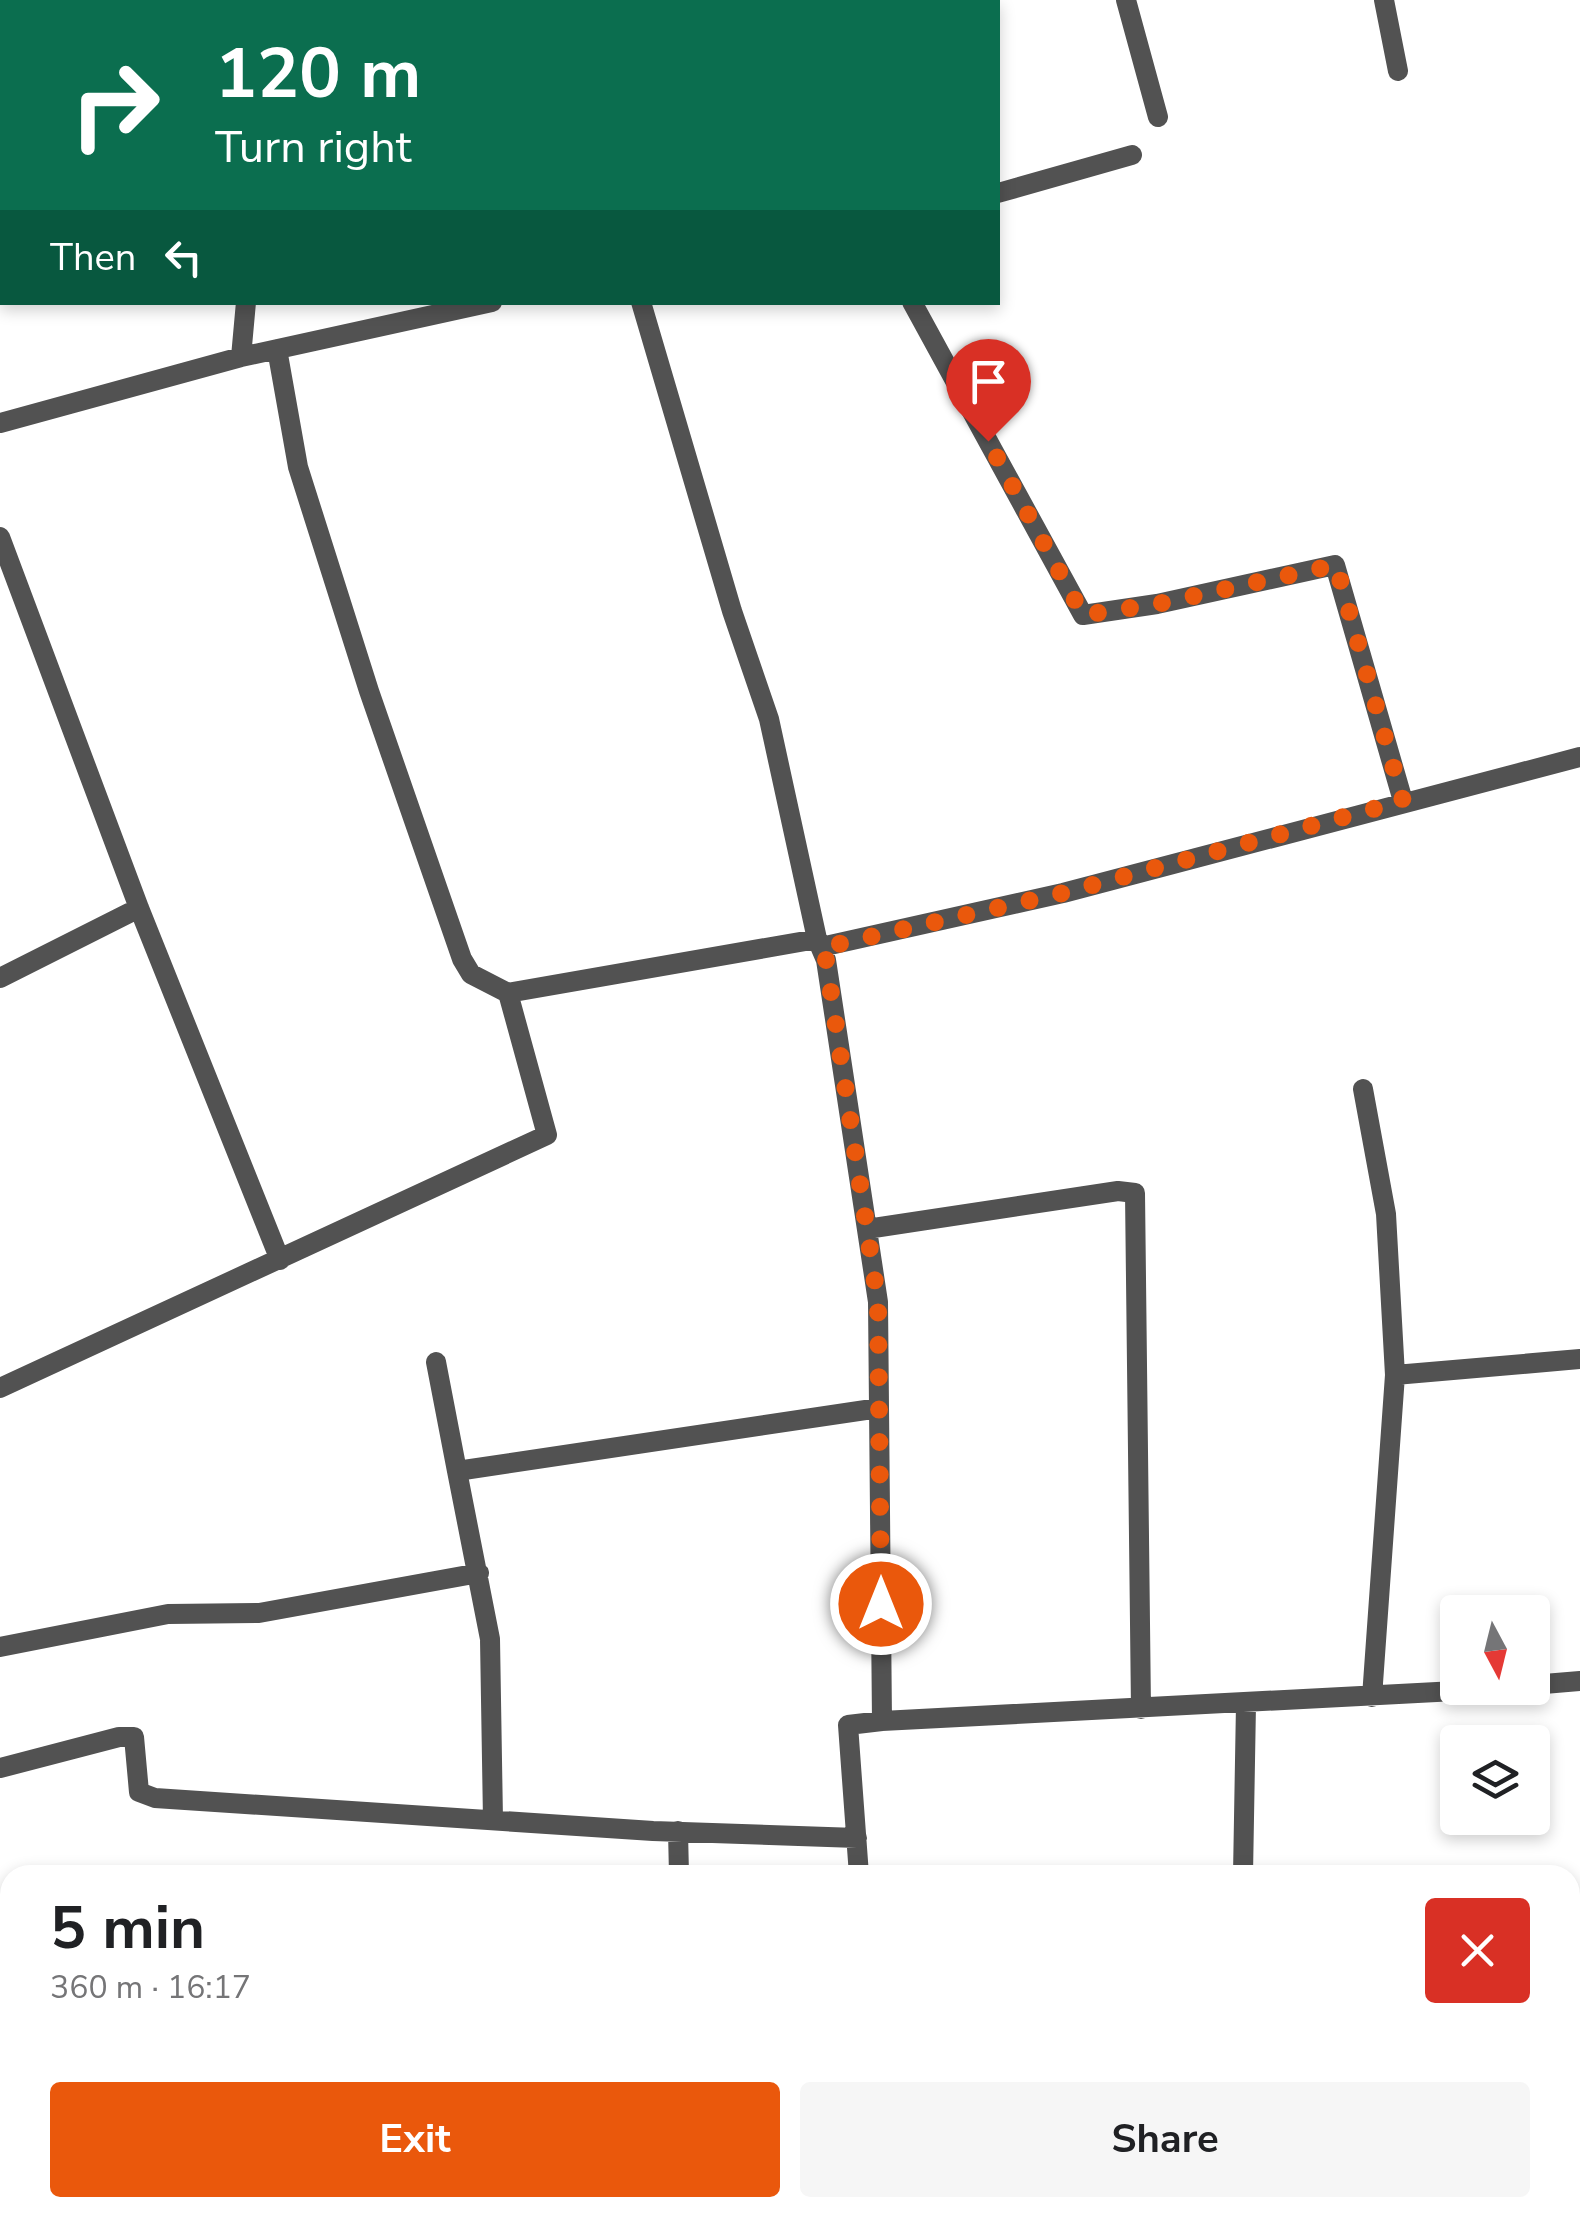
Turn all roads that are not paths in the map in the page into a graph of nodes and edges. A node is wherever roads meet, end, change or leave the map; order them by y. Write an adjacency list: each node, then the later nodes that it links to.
1 (1126, 0): 4 (street)
2 (1384, 0): 3 (street)
3 (1398, 72)
4 (1158, 117)
5 (1132, 155): 6 (street)
6 (1000, 192)
7 (246, 305): 12 (street)
8 (478, 305): 11 (street)
9 (641, 305): 18 (street)
10 (914, 305): 16 (street)
11 (277, 349): 12 (street); 20 (street)
12 (241, 357): 13 (street)
13 (0, 424)
14 (0, 537): 17 (street)
15 (1580, 757): 16 (street)
16 (1403, 801): 18 (street)
17 (139, 908): 19 (street); 23 (street)
18 (819, 943): 20 (street); 22 (street)
19 (0, 978)
20 (508, 993): 23 (street)
21 (1363, 1089): 26 (street)
22 (867, 1229): 28 (street); 37 (street)
23 (280, 1260): 27 (street)
24 (1580, 1359): 26 (street)
25 (436, 1362): 29 (street)
26 (1395, 1375): 35 (street)
27 (0, 1388)
28 (879, 1408): 29 (street); 38 (street)
29 (456, 1471): 30 (street)
30 (479, 1573): 31 (street); 40 (street)
31 (0, 1646)
32 (1580, 1681): 33 (street)
33 (1550, 1684)
34 (1440, 1692): 35 (street)
35 (1372, 1696): 36 (street)
36 (1246, 1704): 37 (street); 45 (street)
37 (1140, 1709): 38 (street)
38 (882, 1721): 42 (street)
39 (0, 1768): 40 (street)
40 (493, 1820): 41 (street)
41 (678, 1832): 42 (street); 43 (street)
42 (856, 1838): 44 (street)
43 (679, 1865)
44 (857, 1865)
45 (1244, 1865)

